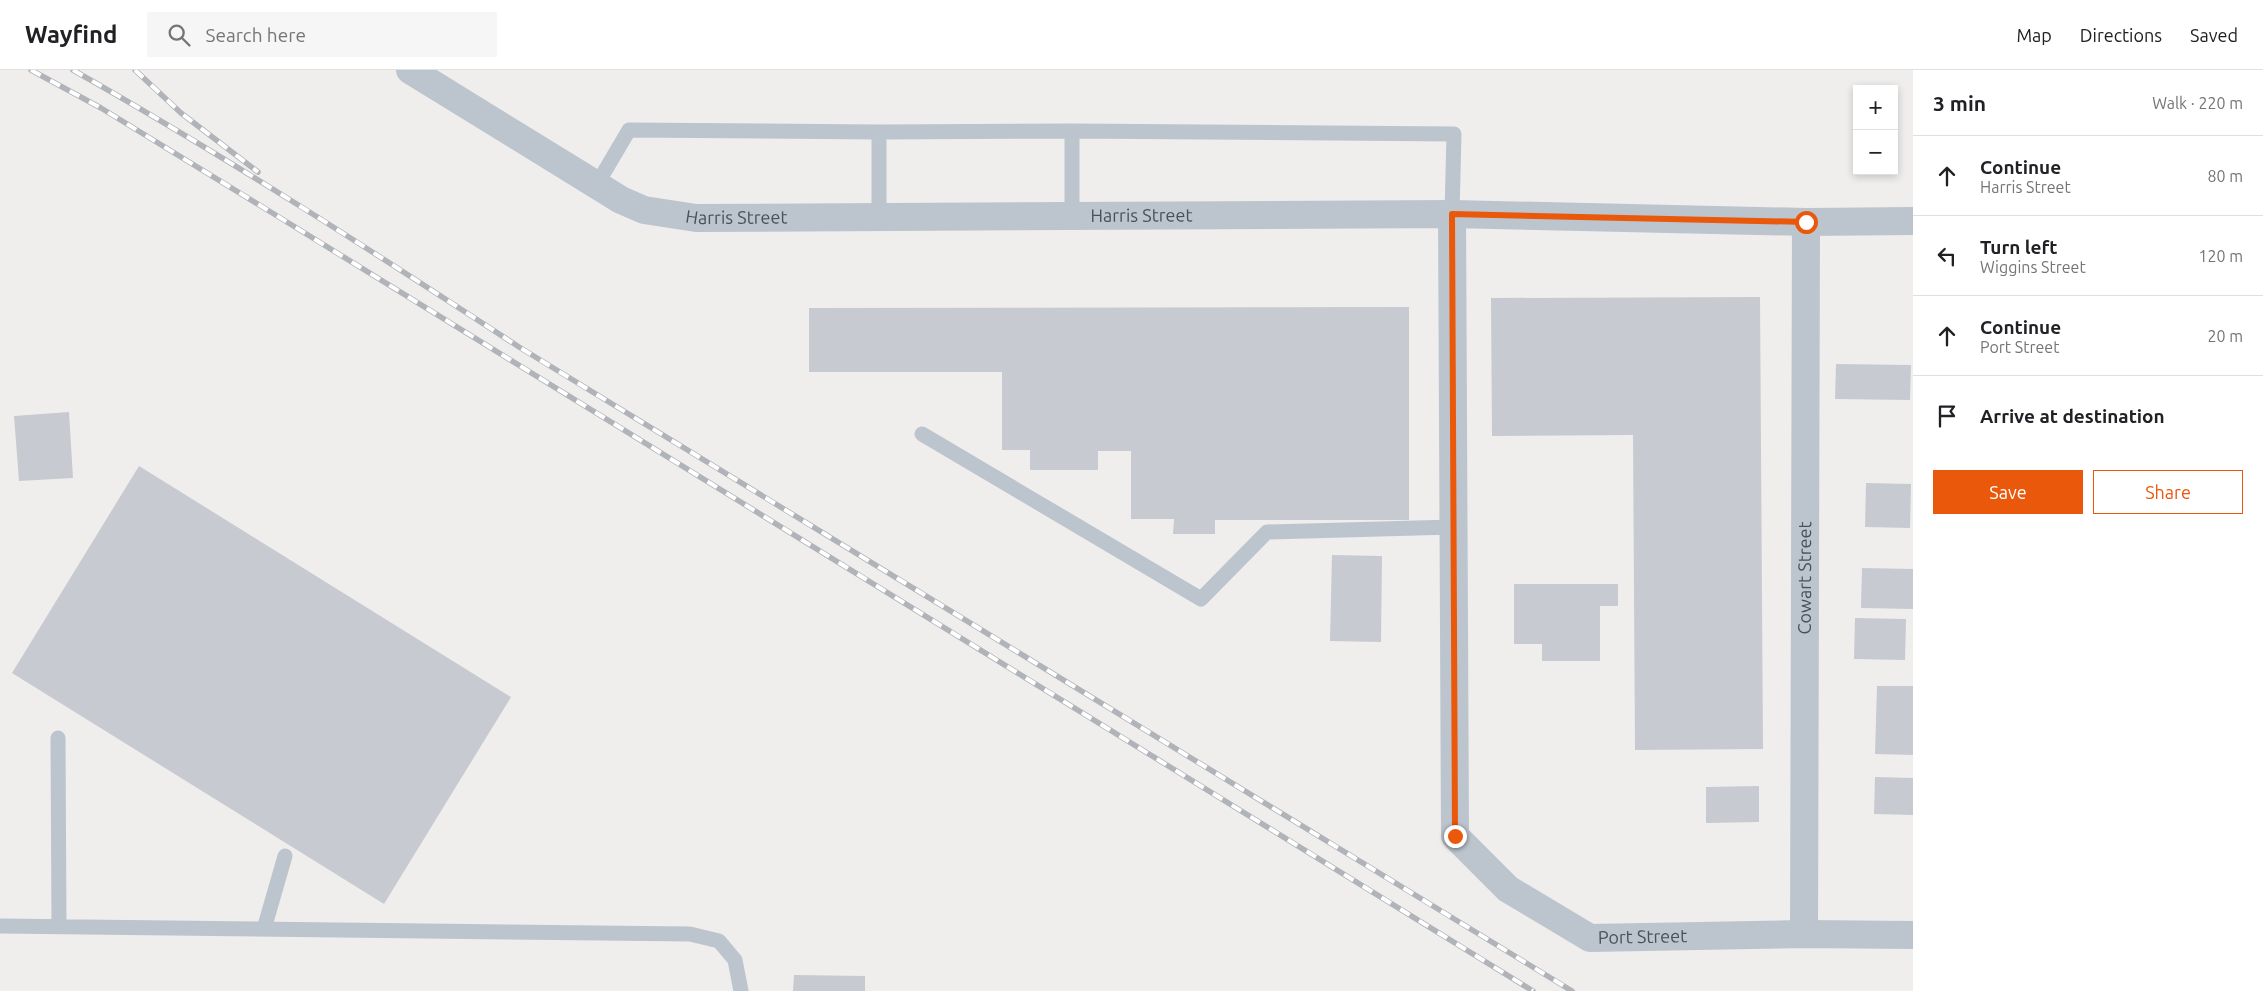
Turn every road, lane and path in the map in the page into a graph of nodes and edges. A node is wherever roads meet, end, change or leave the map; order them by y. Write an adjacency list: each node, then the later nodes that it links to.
1 (410, 70): 4 (street, Harris Street)
2 (1072, 131): 3 (lane); 5 (lane); 6 (lane)
3 (879, 132): 4 (lane); 7 (lane)
4 (596, 186): 7 (street, Harris Street)
5 (1452, 214): 6 (street, Harris Street); 9 (street, Harris Street); 11 (street, Port Street)
6 (1072, 216): 7 (street, Harris Street)
7 (879, 217)
8 (1913, 221): 9 (street, Harris Street)
9 (1806, 222): 17 (street, Cowart Street)
10 (922, 434): 11 (lane)
11 (1454, 527): 17 (street, Port Street)
12 (58, 738): 15 (lane)
13 (285, 856): 16 (lane)
14 (0, 926): 15 (lane)
15 (58, 926): 16 (lane)
16 (264, 929): 19 (lane)
17 (1804, 934): 18 (street, Port Street)
18 (1913, 935)
19 (741, 991)

